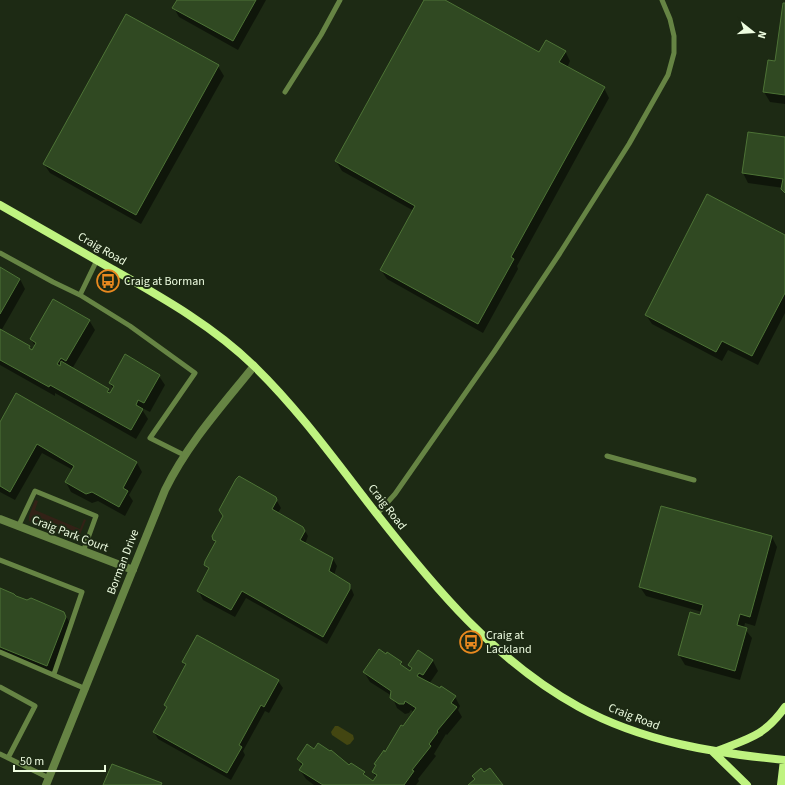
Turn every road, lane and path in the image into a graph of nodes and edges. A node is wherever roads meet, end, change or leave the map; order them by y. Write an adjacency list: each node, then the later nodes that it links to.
1 (340, 0): 3 (lane)
2 (662, 0): 12 (lane)
3 (285, 92)
4 (0, 205): 6 (main road, Craig Road)
5 (0, 253): 7 (lane)
6 (97, 260): 7 (lane); 8 (main road, Craig Road)
7 (80, 295): 9 (lane)
8 (254, 366): 9 (street, Borman Drive); 12 (main road, Craig Road)
9 (184, 455): 17 (street, Borman Drive)
10 (607, 456): 11 (lane)
11 (694, 480)
12 (377, 514): 23 (main road, Craig Road)
13 (0, 519): 14 (street, Craig Park Court)
14 (18, 527): 15 (street, Craig Park Court); 15 (lane)
15 (83, 552): 17 (street, Craig Park Court)
16 (0, 560): 19 (lane)
17 (133, 570): 21 (street, Borman Drive)
18 (0, 652): 19 (lane)
19 (54, 674): 21 (lane)
20 (0, 687): 25 (lane)
21 (86, 689): 27 (street, Borman Drive)
22 (785, 707): 23 (main road)
23 (713, 752): 26 (main road, Craig Road); 28 (main road)
24 (0, 754): 25 (lane)
25 (8, 758): 27 (lane)
26 (785, 759): 29 (main road)
27 (48, 781)
28 (746, 785)
29 (781, 785)

